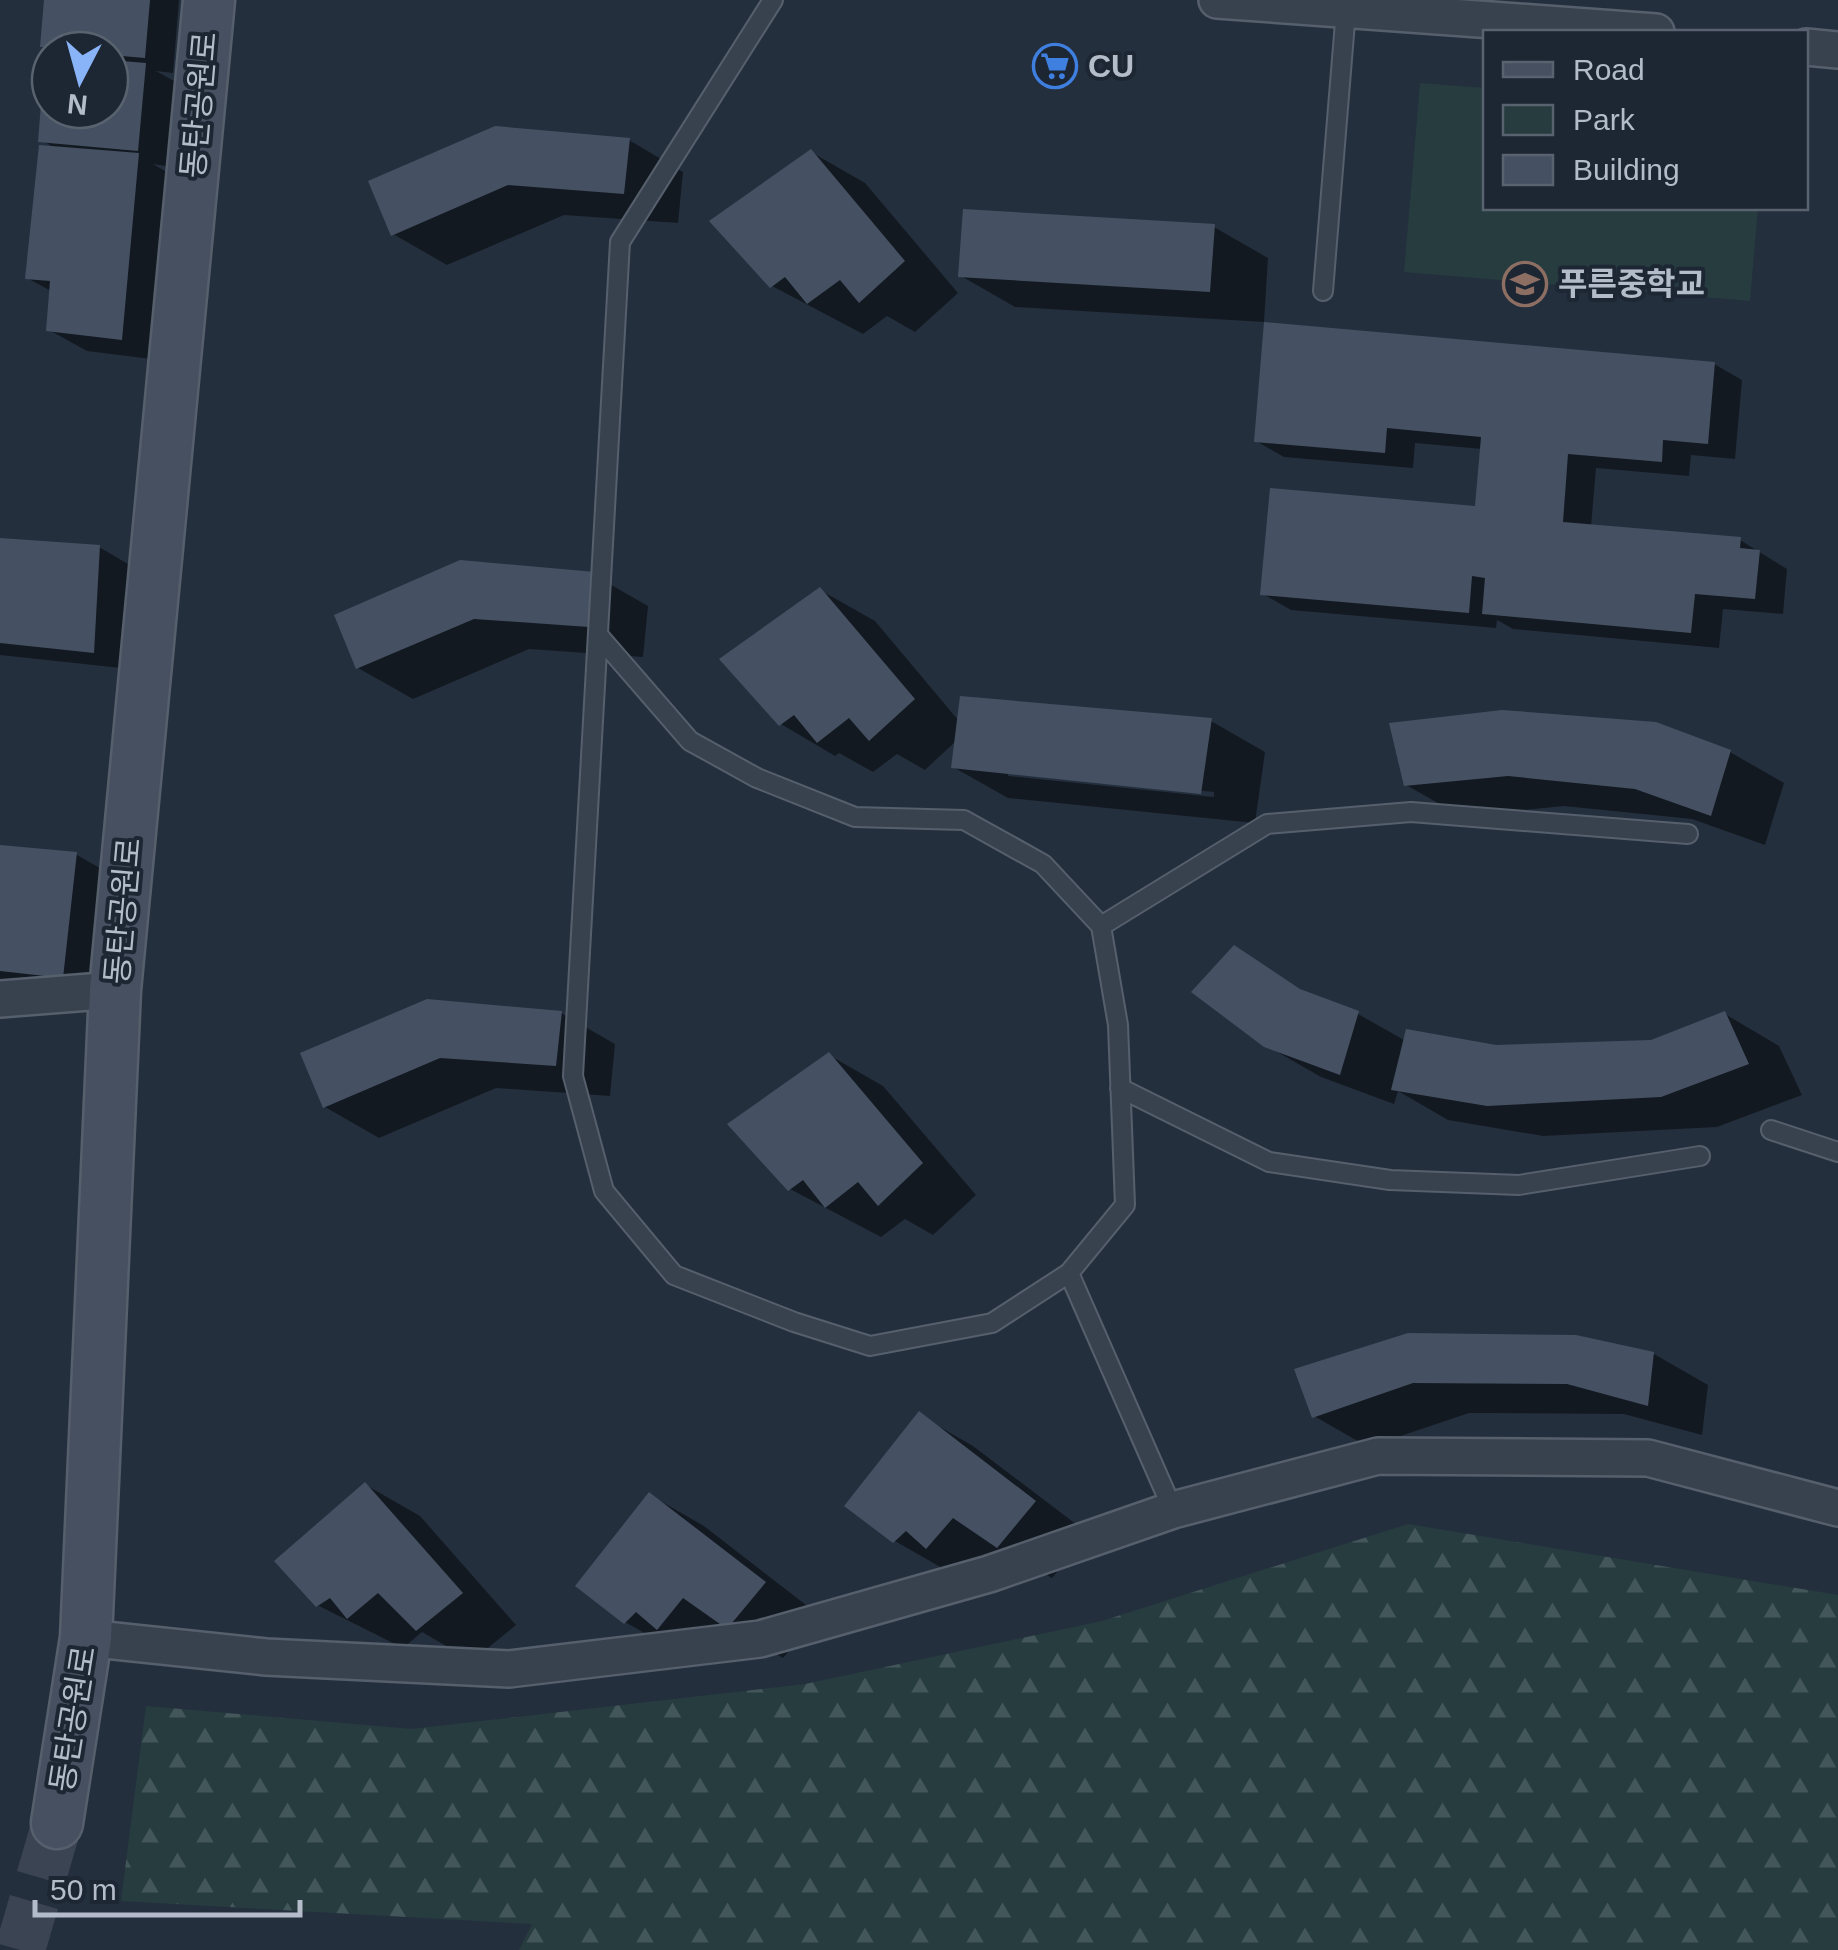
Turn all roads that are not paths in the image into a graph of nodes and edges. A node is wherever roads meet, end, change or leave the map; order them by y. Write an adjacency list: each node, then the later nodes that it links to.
1 (209, 0): 12 (street, 동탄공원로)
2 (773, 0): 9 (lane)
3 (1217, 0): 4 (street)
4 (1346, 10): 5 (street); 8 (lane)
5 (1628, 30)
6 (1808, 46): 7 (street)
7 (1838, 50)
8 (1323, 292)
9 (598, 635): 11 (lane); 18 (lane)
10 (1688, 834): 11 (lane)
11 (1100, 926): 14 (lane)
12 (115, 990): 13 (street); 21 (street, 동탄공원로)
13 (0, 998)
14 (1120, 1088): 17 (lane); 18 (lane)
15 (1771, 1130): 16 (lane)
16 (1838, 1152)
17 (1700, 1156)
18 (1069, 1273): 20 (lane)
19 (1838, 1508): 20 (street)
20 (1172, 1510): 21 (street)
21 (86, 1638): 22 (street, 동탄공원로)
22 (56, 1823)

